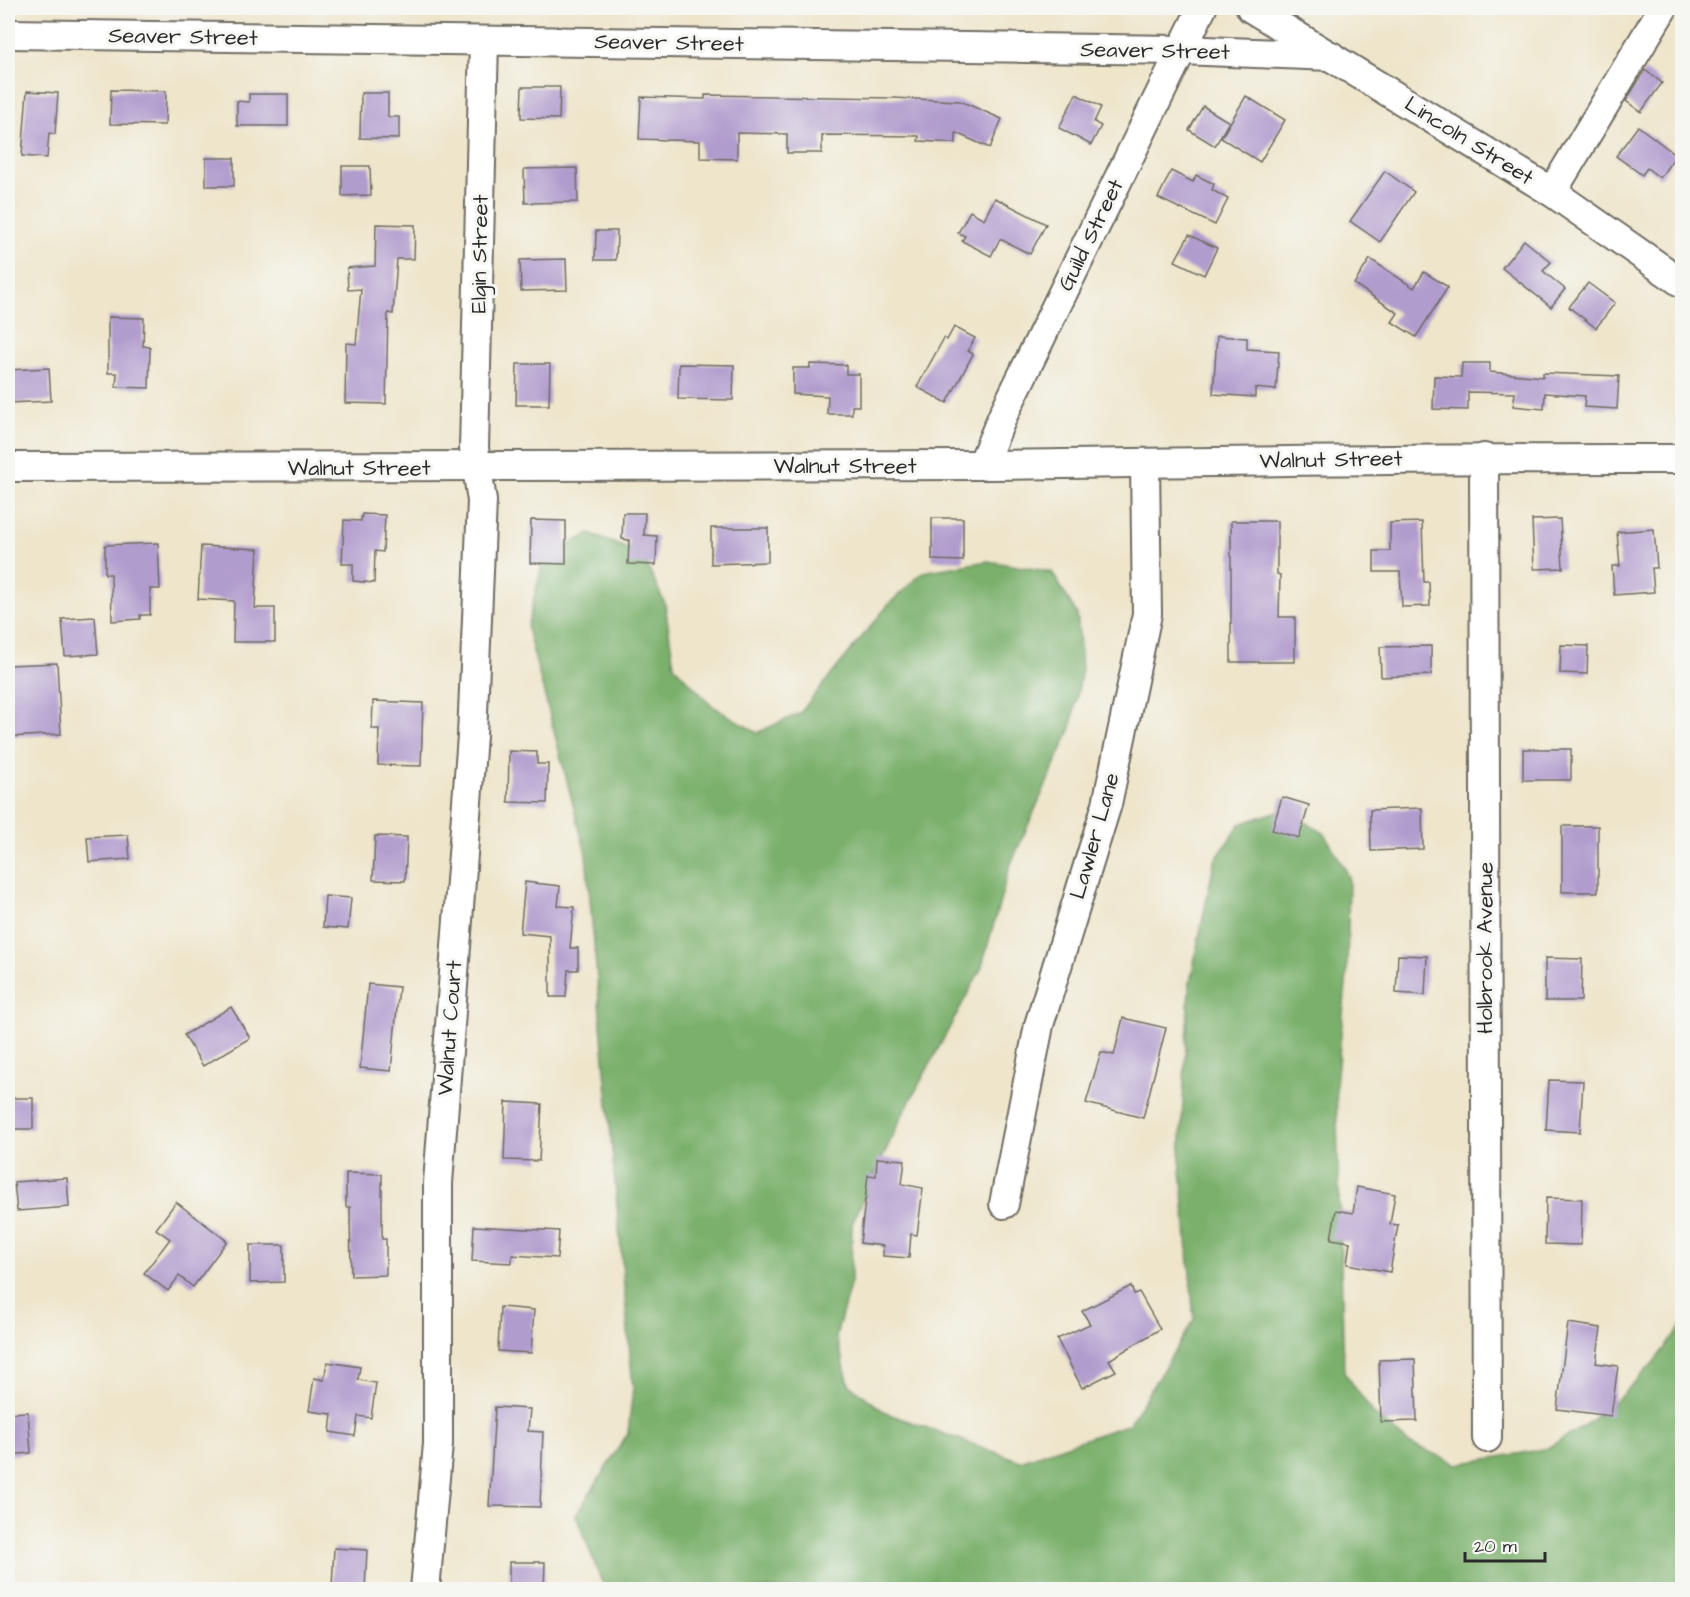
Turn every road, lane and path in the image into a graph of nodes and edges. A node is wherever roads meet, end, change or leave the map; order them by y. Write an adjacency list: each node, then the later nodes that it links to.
1 (1202, 8): 6 (street, Guild Street)
2 (1251, 8): 7 (street, Lincoln Street)
3 (1663, 8): 8 (street)
4 (8, 34): 5 (street, Seaver Street)
5 (484, 41): 6 (street, Seaver Street); 15 (street, Elgin Street)
6 (1181, 50): 7 (street, Seaver Street); 13 (street, Guild Street)
7 (1331, 56): 8 (street, Lincoln Street)
8 (1552, 192): 9 (street, Lincoln Street)
9 (1683, 283)
10 (1484, 458): 11 (street, Walnut Street); 12 (street, Walnut Street); 17 (street, Holbrook Avenue)
11 (1683, 459)
12 (1145, 463): 13 (street, Walnut Street); 16 (street, Lawler Lane)
13 (982, 465): 15 (street, Walnut Street)
14 (8, 467): 15 (street, Walnut Street)
15 (477, 468): 18 (street, Walnut Court)
16 (1004, 1204)
17 (1487, 1438)
18 (425, 1590)

